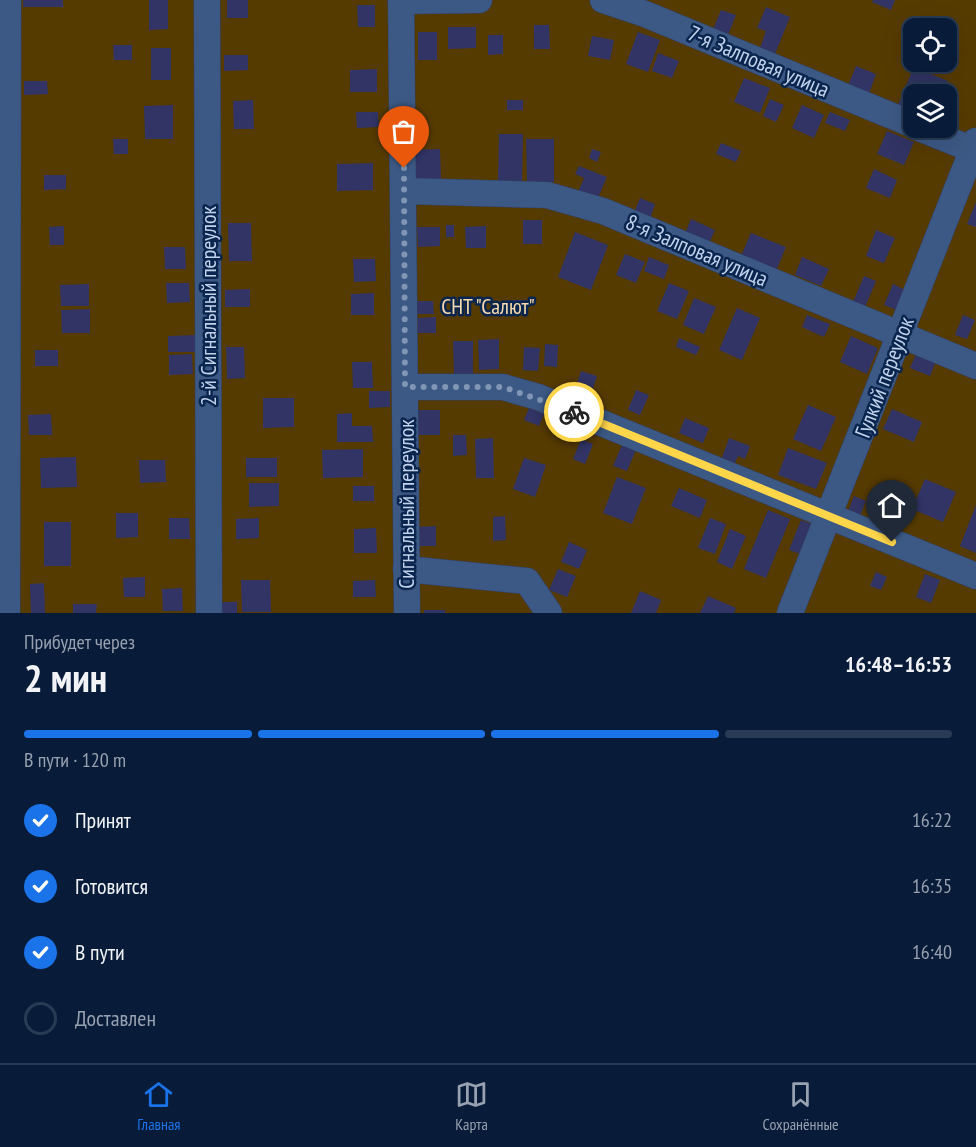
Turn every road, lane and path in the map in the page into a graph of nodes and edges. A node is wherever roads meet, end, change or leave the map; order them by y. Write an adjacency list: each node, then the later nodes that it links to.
1 (8, 0): 16 (street)
2 (207, 0): 17 (street, 2-й Сигнальный переулок)
3 (479, 0): 5 (street)
4 (603, 0): 6 (street, 7-я Залповая улица)
5 (401, 1): 9 (street, Сигнальный переулок)
6 (903, 120)
7 (948, 138): 8 (street)
8 (975, 147): 10 (street, Гулкий переулок)
9 (404, 191): 10 (street, 8-я Залповая улица); 12 (street, Сигнальный переулок)
10 (900, 335): 11 (street, 8-я Залповая улица); 13 (street, Гулкий переулок)
11 (976, 366)
12 (405, 387): 13 (street); 14 (street, Сигнальный переулок)
13 (830, 516): 15 (street); 20 (street, Гулкий переулок)
14 (406, 569): 18 (street, Сигнальный переулок); 19 (street)
15 (976, 576)
16 (7, 613)
17 (208, 613)
18 (406, 613)
19 (549, 613)
20 (790, 613)

